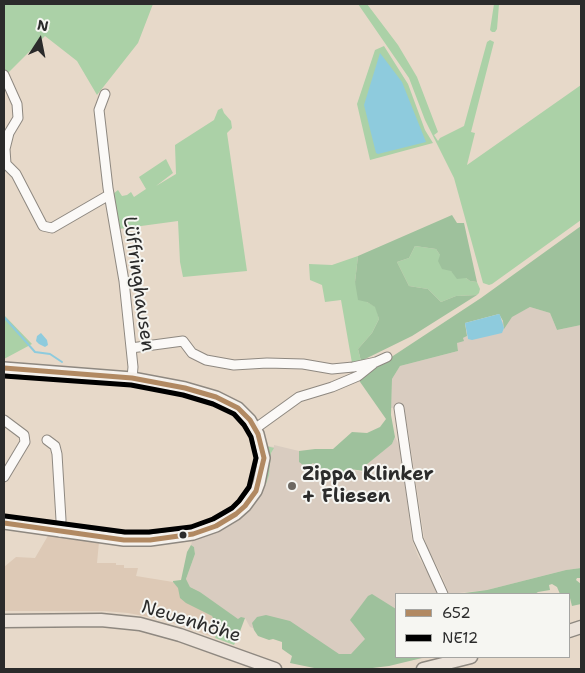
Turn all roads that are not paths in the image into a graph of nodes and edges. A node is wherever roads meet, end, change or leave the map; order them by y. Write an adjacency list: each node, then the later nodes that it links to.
1 (4, 75): 3 (street, Lüffringhausen)
2 (105, 94): 4 (street, Lüffringhausen)
3 (5, 164): 4 (street, Lüffringhausen)
4 (109, 195): 5 (street, Lüffringhausen)
5 (131, 348): 9 (street); 10 (street, Lüffringhausen)
6 (387, 357): 7 (street)
7 (376, 362): 9 (street); 11 (street)
8 (4, 368): 10 (main road)
9 (332, 369): 11 (street)
10 (132, 378): 14 (main road)
11 (332, 387): 14 (street)
12 (399, 408): 19 (street)
13 (4, 420): 16 (street)
14 (256, 428): 18 (main road)
15 (47, 440): 18 (street)
16 (4, 476)
17 (4, 523): 18 (main road)
18 (60, 532)
19 (443, 593)
20 (4, 621): 23 (main road, Neuenhöhe)
21 (467, 658): 22 (main road)
22 (445, 663): 24 (main road)
23 (275, 669)
24 (423, 669)

